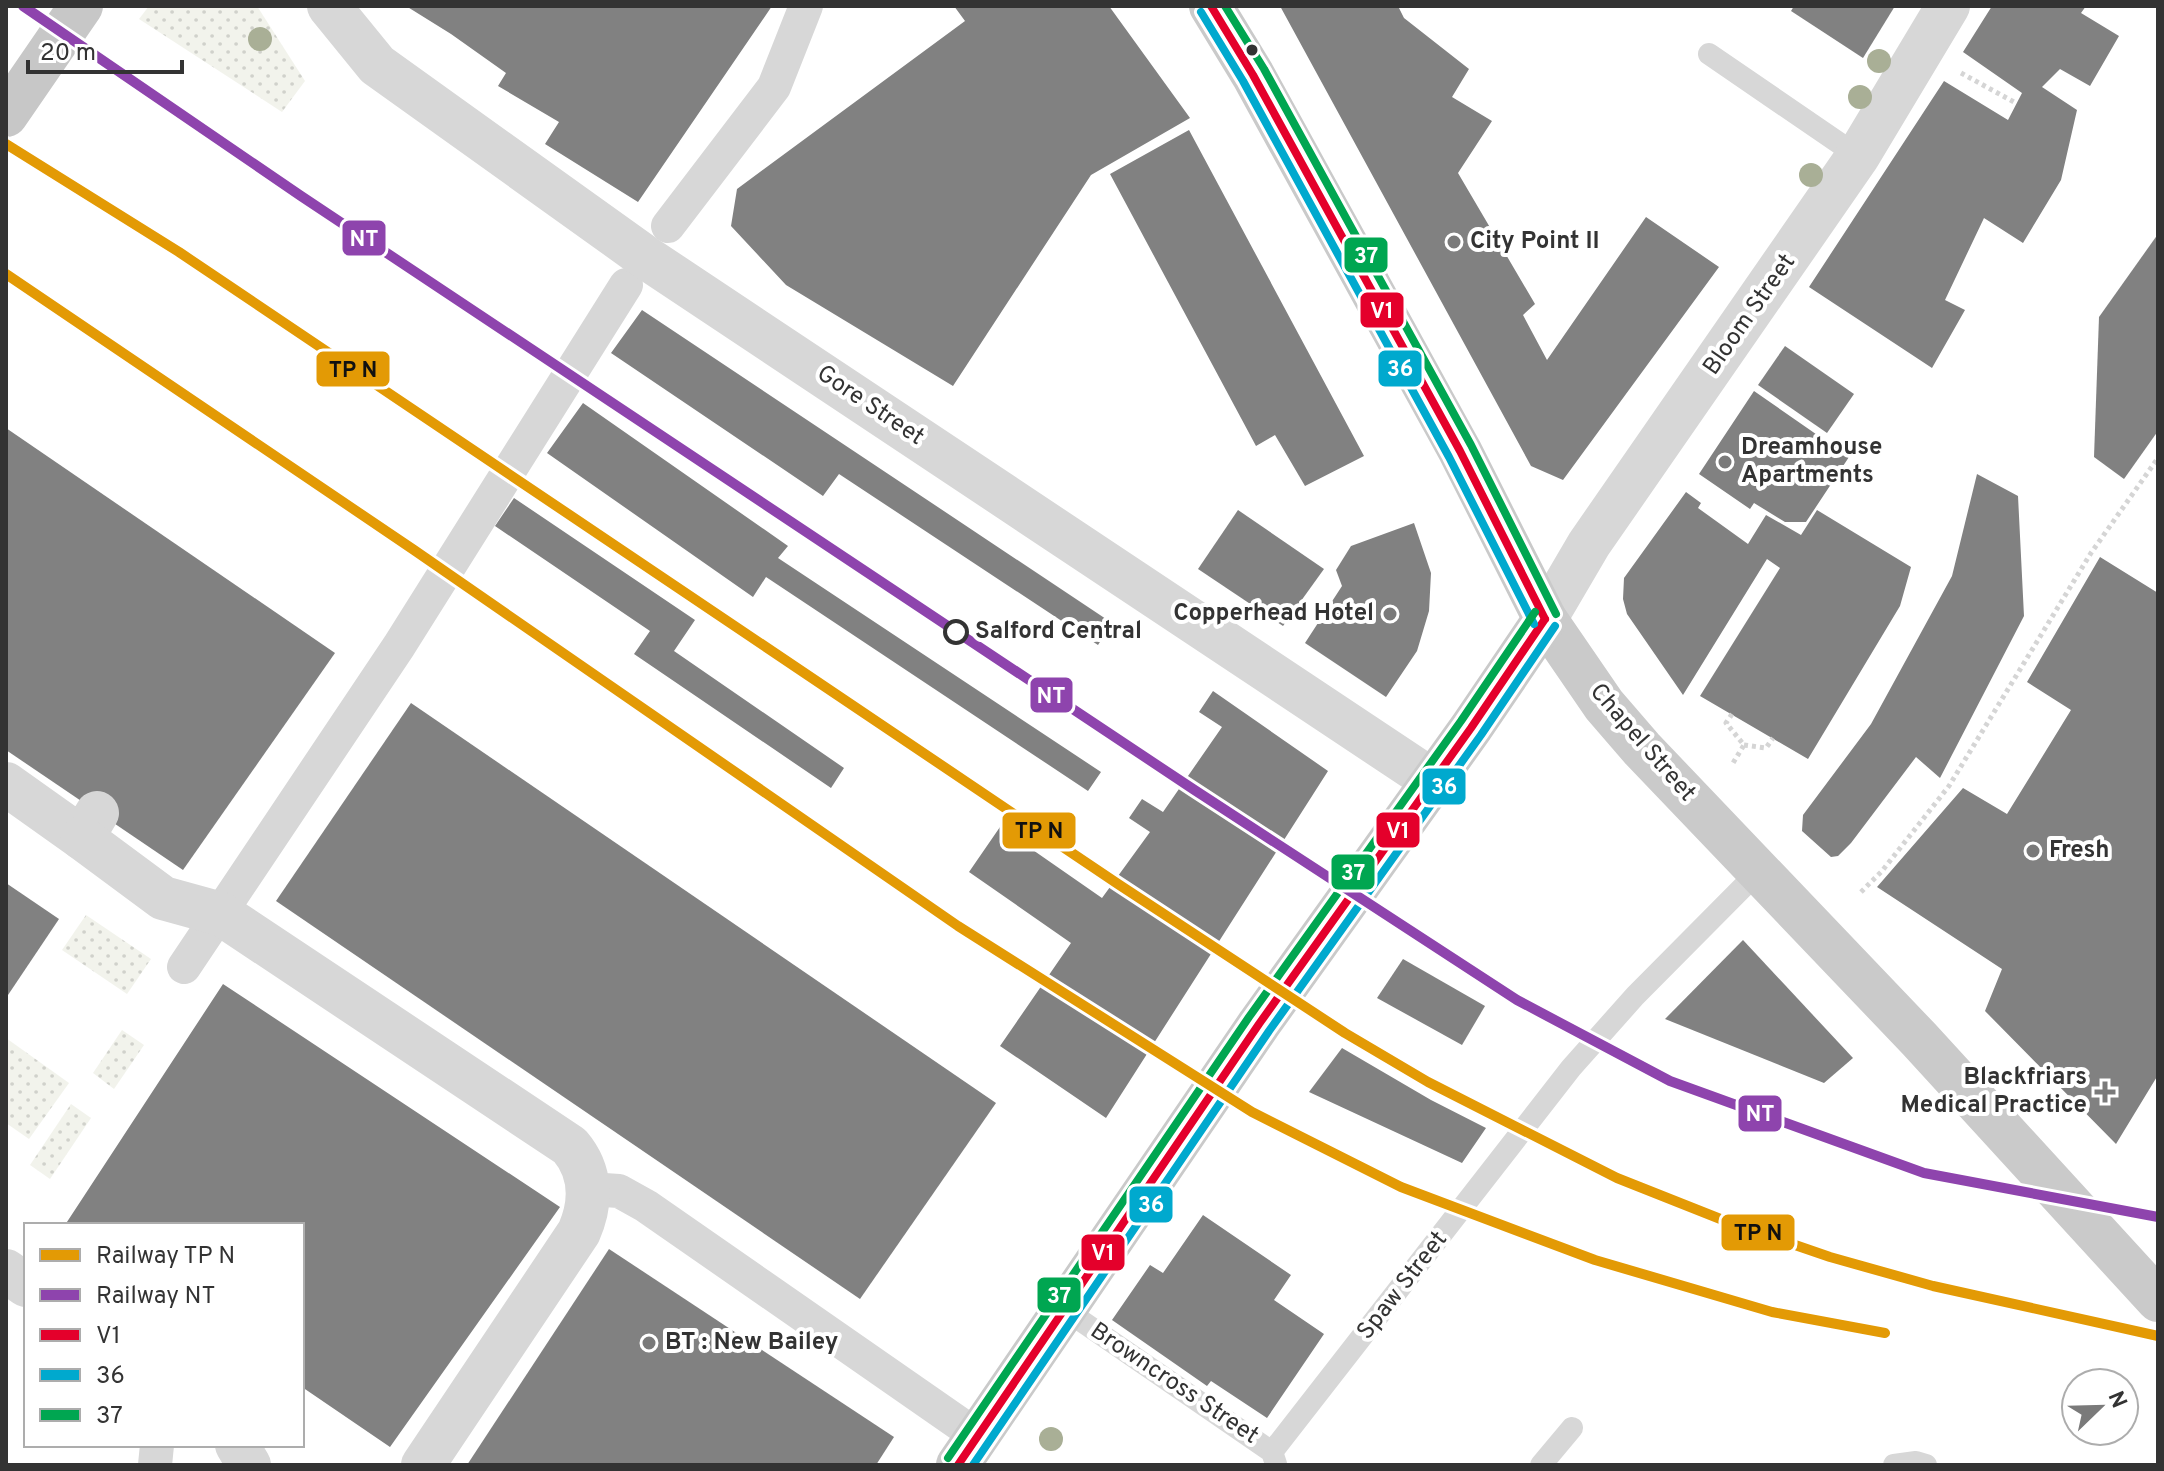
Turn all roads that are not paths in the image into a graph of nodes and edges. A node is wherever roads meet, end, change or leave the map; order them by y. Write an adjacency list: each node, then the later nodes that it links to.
1 (81, 6): 7 (highway)
2 (329, 6): 12 (street, Gore Street)
3 (806, 6): 9 (street)
4 (1211, 6): 11 (main road, Chapel Street)
5 (1948, 6): 8 (street, Bloom Street)
6 (1709, 54): 8 (lane)
7 (6, 115)
8 (1858, 156): 11 (street, Bloom Street)
9 (668, 226)
10 (626, 285): 15 (street)
11 (1545, 619): 12 (main road); 14 (main road, Chapel Street)
12 (1433, 781): 21 (main road)
13 (6, 784): 15 (street)
14 (1759, 871): 20 (main road, Chapel Street); 25 (lane, Spaw Street)
15 (221, 914): 16 (street); 17 (street)
16 (184, 967)
17 (589, 1189): 24 (street); 27 (street)
18 (6, 1271): 19 (street)
19 (24, 1284)
20 (2156, 1294)
21 (1064, 1309): 24 (main road); 25 (lane, Browncross Street)
22 (1572, 1428): 28 (lane)
23 (238, 1447): 26 (street)
24 (968, 1450)
25 (1274, 1458)
26 (249, 1465)
27 (423, 1465)
28 (1541, 1465)
29 (1894, 1465): 30 (lane)
30 (1926, 1465)

